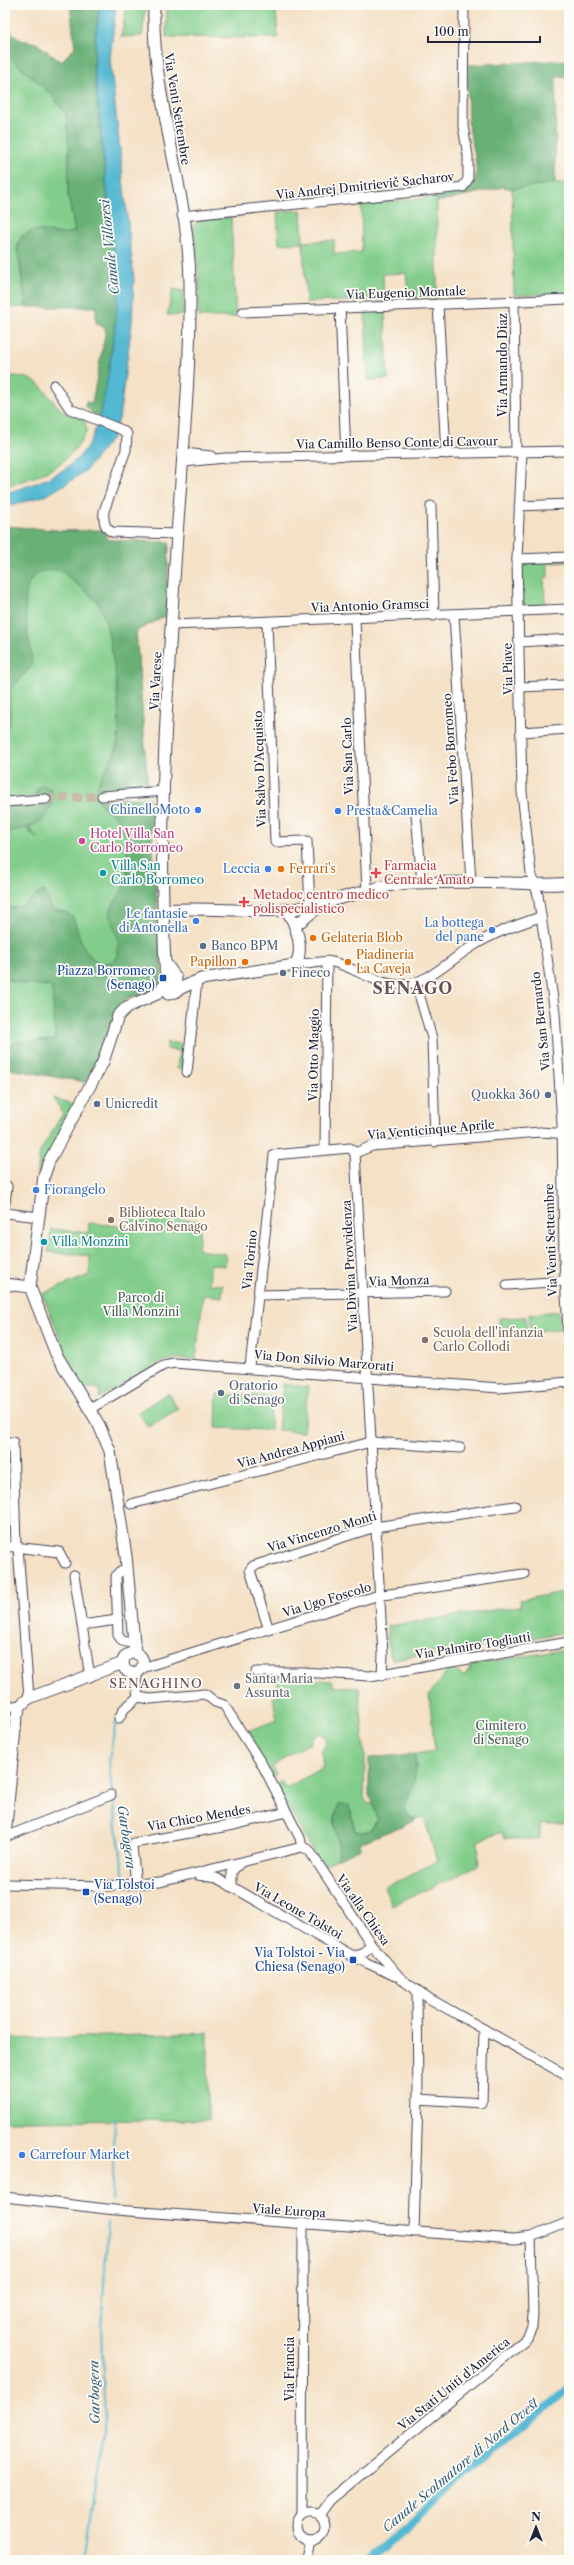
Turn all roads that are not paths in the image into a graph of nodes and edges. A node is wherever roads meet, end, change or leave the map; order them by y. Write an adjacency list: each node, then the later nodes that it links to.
1 (154, 5): 3 (street, Via Venti Settembre)
2 (464, 5): 3 (street, Via Andrej Dmitrievič Sacharov)
3 (182, 216): 14 (street, Via Venti Settembre)
4 (569, 299): 5 (street, Via Eugenio Montale)
5 (514, 301): 6 (street, Via Eugenio Montale); 11 (street, Via Armando Diaz)
6 (438, 304): 7 (street, Via Eugenio Montale); 12 (street)
7 (340, 308): 8 (street, Via Eugenio Montale); 13 (street)
8 (243, 312)
9 (54, 385): 18 (street)
10 (569, 451): 11 (street, Via Camillo Benso Conte di Cavour)
11 (519, 452): 12 (street, Via Camillo Benso Conte di Cavour); 17 (street, Via Piave)
12 (446, 454): 13 (street, Via Camillo Benso Conte di Cavour)
13 (346, 456): 14 (street, Via Camillo Benso Conte di Cavour)
14 (184, 457): 18 (street, Via Varese)
15 (569, 504): 17 (street)
16 (431, 506): 24 (street)
17 (519, 506): 20 (street, Via Piave)
18 (177, 534): 27 (street, Via Varese)
19 (569, 557): 20 (street)
20 (517, 559): 22 (street, Via Piave)
21 (569, 610): 22 (street, Via Antonio Gramsci)
22 (518, 612): 23 (street, Via Antonio Gramsci); 29 (street, Via Piave)
23 (454, 615): 24 (street, Via Antonio Gramsci); 39 (street, Via Febo Borromeo)
24 (434, 616): 25 (street, Via Antonio Gramsci)
25 (355, 618): 26 (street, Via Antonio Gramsci); 43 (street, Via San Carlo)
26 (267, 622): 27 (street, Via Antonio Gramsci); 46 (street, Via Salvo D'Acquisto)
27 (172, 625): 34 (street, Via Varese)
28 (569, 639): 29 (street)
29 (520, 642): 31 (street, Via Piave)
30 (565, 685): 31 (street)
31 (521, 687): 33 (street, Via Piave)
32 (569, 729): 33 (street)
33 (521, 732): 42 (street, Via Piave)
34 (164, 791): 35 (street); 44 (street, Via Varese)
35 (102, 796)
36 (46, 799): 37 (street)
37 (5, 802)
38 (416, 814): 40 (street)
39 (471, 882): 40 (street); 42 (street)
40 (422, 883): 43 (street)
41 (569, 883): 42 (street)
42 (534, 884): 47 (street, Via San Bernardo)
43 (367, 892): 46 (street)
44 (165, 910): 45 (street); 51 (street, Via Varese)
45 (286, 910): 46 (street); 48 (street)
46 (310, 911): 48 (street)
47 (540, 917): 54 (street); 58 (street, Via San Bernardo)
48 (295, 926): 50 (street)
49 (327, 961): 50 (street); 54 (street); 61 (street, Via Otto Maggio)
50 (297, 962): 52 (street)
51 (167, 965): 53 (street, Via Varese); 55 (street)
52 (197, 981): 55 (street); 57 (street)
53 (166, 983): 55 (street); 56 (street)
54 (416, 984): 59 (street)
55 (175, 992): 56 (street)
56 (150, 998): 67 (street)
57 (187, 1072)
58 (565, 1134): 59 (street, Via Venticinque Aprile); 60 (street, Via Venti Settembre)
59 (434, 1142): 62 (street, Via Venticinque Aprile)
60 (565, 1149): 68 (street, Via Venti Settembre)
61 (326, 1150): 62 (street, Via Venticinque Aprile); 63 (street, Via Venticinque Aprile)
62 (355, 1153): 73 (street, Via Divina Provvidenza)
63 (274, 1155): 74 (street, Via Torino)
64 (7, 1186): 65 (street)
65 (5, 1203)
66 (5, 1212): 67 (street)
67 (39, 1217): 71 (street)
68 (565, 1281): 70 (street); 75 (street, Via Venti Settembre)
69 (5, 1284): 71 (street)
70 (507, 1285)
71 (30, 1287): 79 (street)
72 (445, 1291): 73 (street, Via Monza)
73 (364, 1294): 74 (street, Via Monza); 77 (street, Via Divina Provvidenza)
74 (258, 1295): 76 (street, Via Torino)
75 (569, 1346)
76 (250, 1367): 77 (street, Via Don Silvio Marzorati); 79 (street, Via Don Silvio Marzorati)
77 (368, 1377): 78 (street, Via Don Silvio Marzorati); 81 (street, Via Divina Provvidenza)
78 (569, 1382)
79 (90, 1409): 89 (street)
80 (5, 1442): 87 (street)
81 (371, 1442): 82 (street, Via Andrea Appiani); 83 (street, Via Andrea Appiani); 85 (street, Via Divina Provvidenza)
82 (460, 1448)
83 (131, 1504)
84 (514, 1506): 85 (street, Via Vincenzo Monti)
85 (375, 1527): 92 (street, Via Divina Provvidenza); 95 (street, Via Vincenzo Monti)
86 (5, 1546): 87 (street)
87 (17, 1547): 88 (street); 105 (street)
88 (65, 1563)
89 (127, 1570): 93 (street); 97 (street)
90 (524, 1574): 92 (street, Via Ugo Foscolo)
91 (74, 1575): 94 (street)
92 (380, 1596): 95 (street, Via Ugo Foscolo); 98 (street, Via Divina Provvidenza)
93 (117, 1620): 94 (street); 97 (street)
94 (82, 1625): 103 (street)
95 (269, 1630): 100 (street, Via Ugo Foscolo)
96 (569, 1642): 99 (street, Via Palmiro Togliatti)
97 (132, 1650): 100 (street); 100 (street)
98 (383, 1656): 99 (street); 102 (street, Via Divina Provvidenza)
99 (395, 1671): 102 (street, Via Palmiro Togliatti)
100 (133, 1672): 103 (street); 104 (street)
101 (256, 1672): 102 (street, Via Palmiro Togliatti)
102 (382, 1675)
103 (93, 1676): 105 (street)
104 (138, 1697): 107 (street); 109 (street, Via alla Chiesa)
105 (25, 1701): 106 (street); 110 (street)
106 (5, 1707)
107 (119, 1718)
108 (111, 1796): 110 (street)
109 (286, 1812): 111 (street, Via alla Chiesa); 115 (street, Via Chico Mendes)
110 (5, 1836)
111 (302, 1847): 112 (street, Via Leone Tolstoi); 117 (street, Via alla Chiesa)
112 (241, 1862): 113 (street, Via Leone Tolstoi); 116 (street)
113 (190, 1875): 115 (street, Via Leone Tolstoi); 116 (street, Via Leone Tolstoi)
114 (5, 1884): 115 (street, Via Leone Tolstoi)
115 (136, 1884)
116 (232, 1887): 118 (street, Via Leone Tolstoi)
117 (371, 1944): 118 (street); 119 (street, Via alla Chiesa)
118 (352, 1956): 119 (street, Via Leone Tolstoi)
119 (402, 1980): 120 (street, Via alla Chiesa)
120 (417, 1990): 121 (street, Via alla Chiesa); 123 (street)
121 (484, 2029): 122 (street, Via alla Chiesa); 123 (street)
122 (569, 2077)
123 (418, 2099): 127 (street)
124 (5, 2197): 126 (street, Viale Europa)
125 (569, 2222): 128 (street, Viale Europa)
126 (303, 2223): 127 (street, Viale Europa); 129 (street, Via Francia)
127 (414, 2232): 128 (street, Viale Europa)
128 (532, 2237): 130 (street, Via Stati Uniti d'America)
129 (302, 2515): 130 (street); 131 (street)
130 (319, 2516): 131 (street)
131 (311, 2541): 132 (street)
132 (304, 2560)

